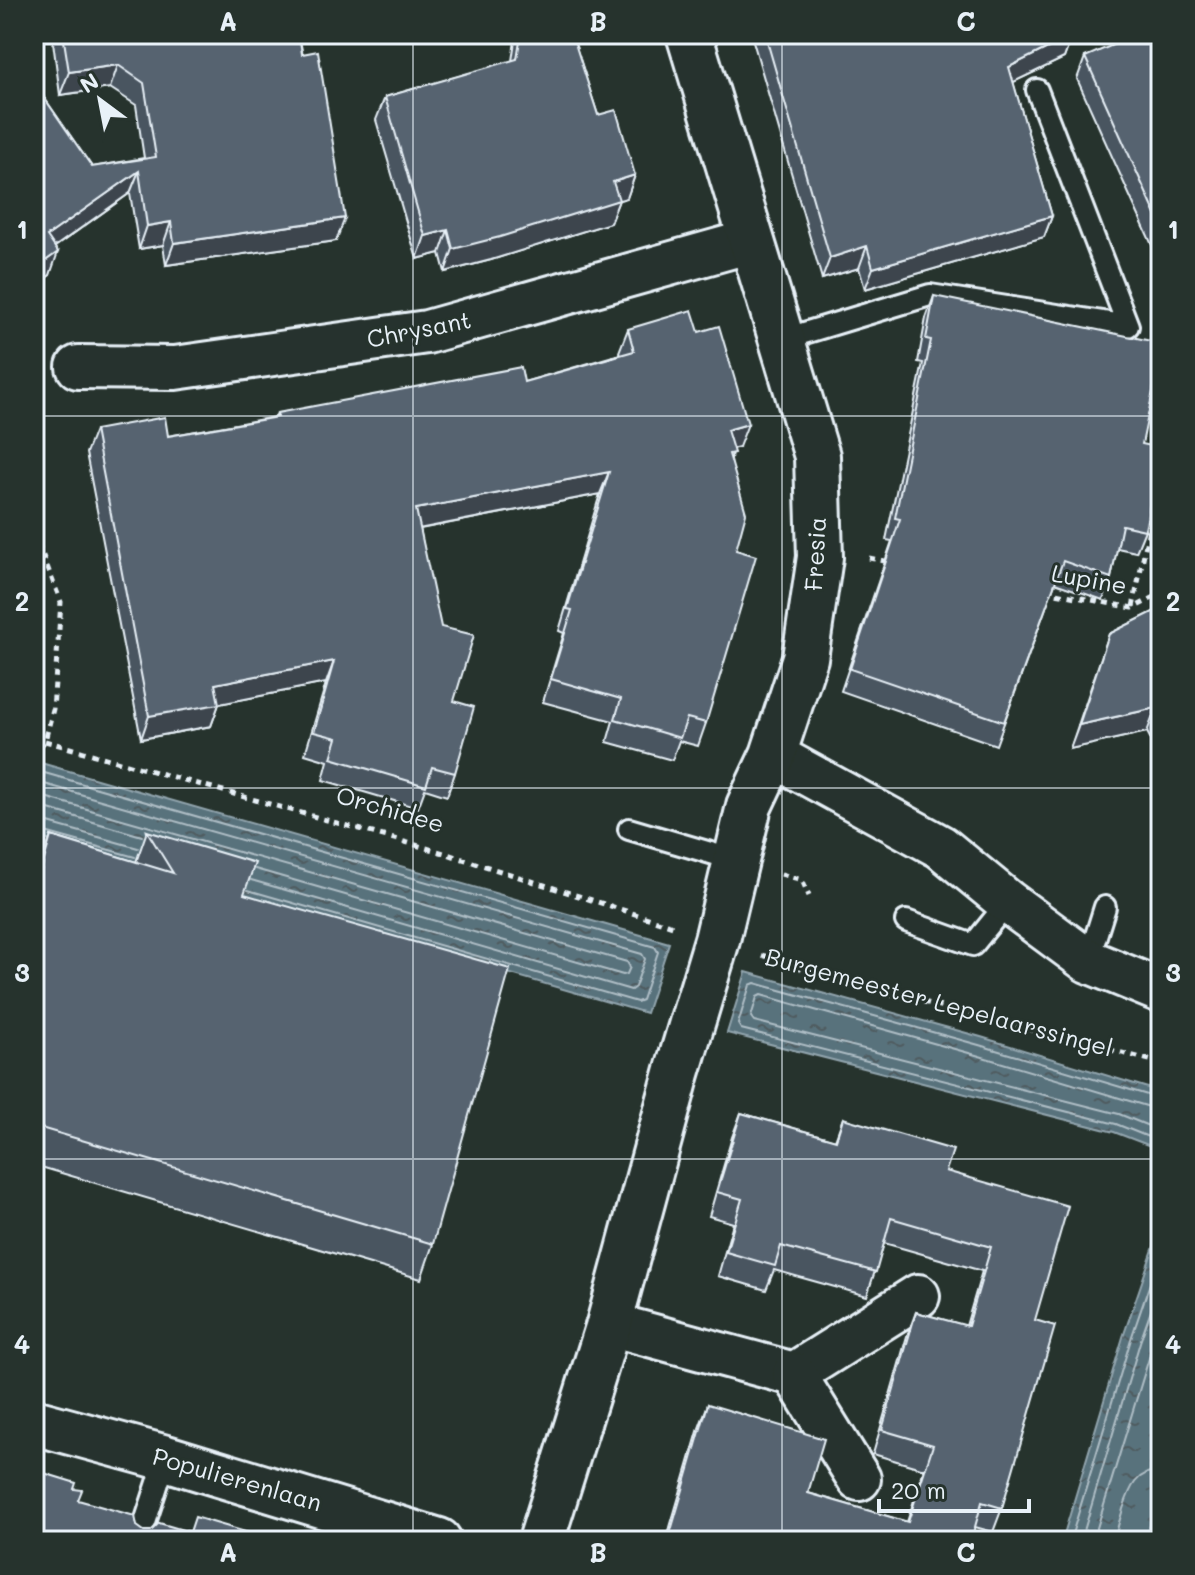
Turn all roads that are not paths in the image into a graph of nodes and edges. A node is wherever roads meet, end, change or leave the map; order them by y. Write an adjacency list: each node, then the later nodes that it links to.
1 (689, 34): 3 (street, Fresia)
2 (1037, 90): 4 (lane)
3 (751, 241): 4 (street, Fresia); 5 (street, Chrysant)
4 (781, 340): 6 (street, Fresia)
5 (78, 367)
6 (773, 755): 8 (street, Fresia); 9 (street)
7 (629, 829): 8 (lane)
8 (738, 861): 15 (street, Fresia)
9 (1008, 902): 11 (lane); 12 (street)
10 (1105, 907): 12 (lane)
11 (906, 921)
12 (1088, 961): 13 (street)
13 (1161, 991)
14 (918, 1296): 16 (street)
15 (609, 1324): 16 (street); 22 (street)
16 (794, 1374): 19 (street)
17 (34, 1422): 18 (street, Populierenlaan)
18 (166, 1458): 20 (lane); 21 (street, Populierenlaan)
19 (859, 1479)
20 (139, 1541)
21 (439, 1541)
22 (541, 1541)

